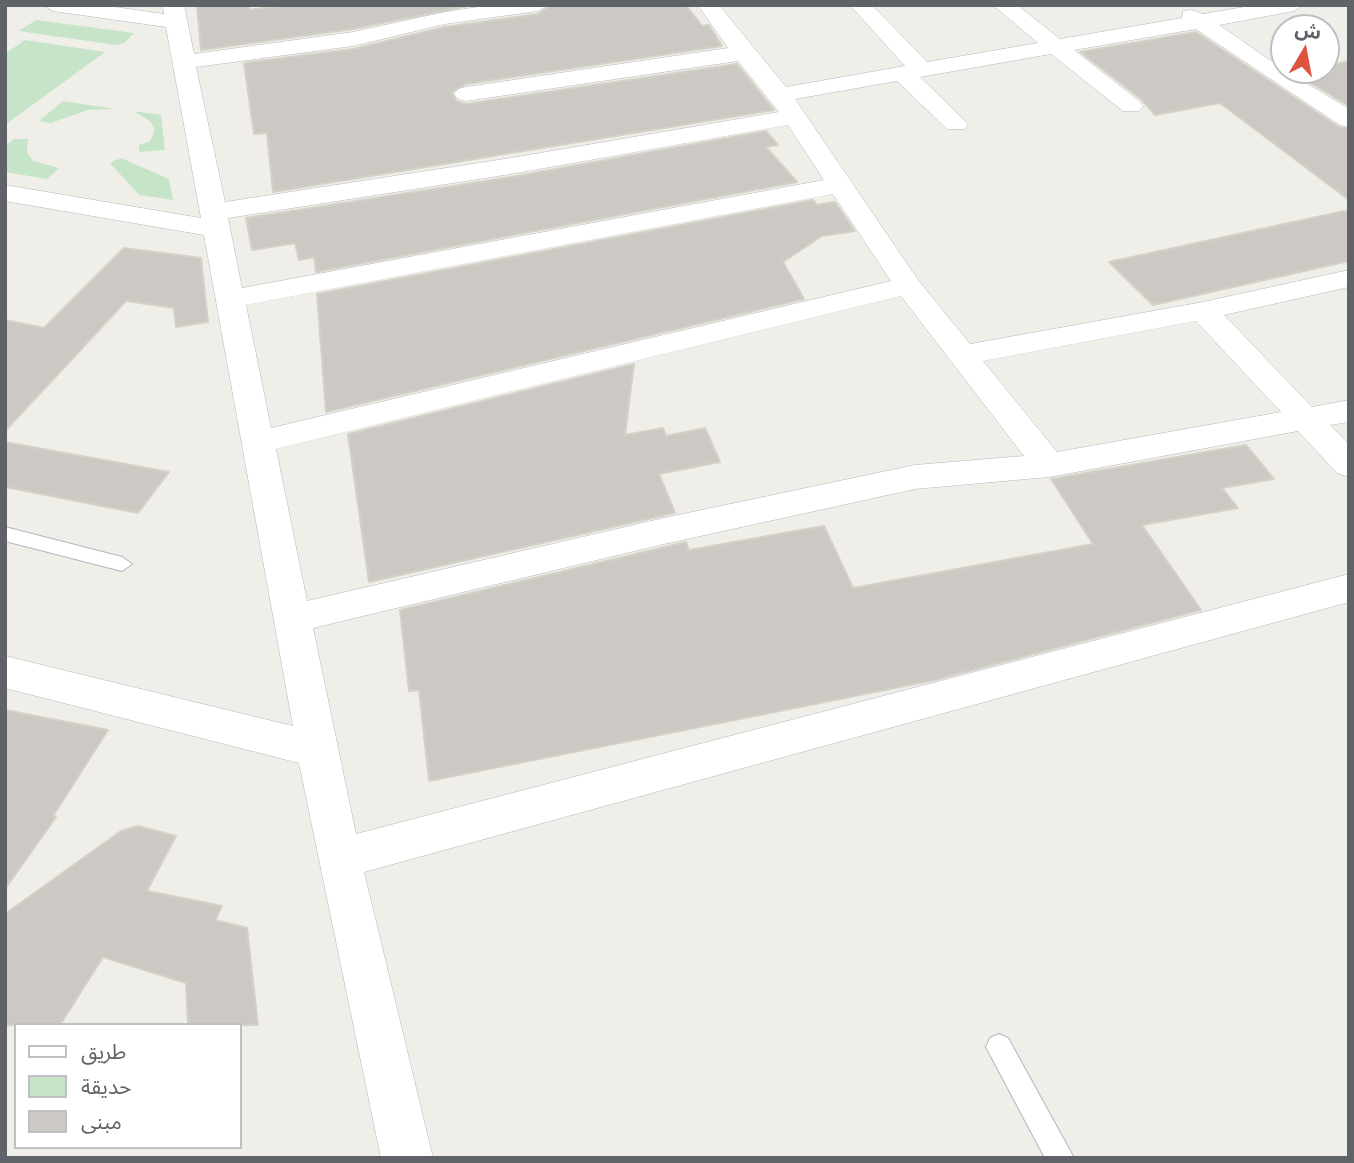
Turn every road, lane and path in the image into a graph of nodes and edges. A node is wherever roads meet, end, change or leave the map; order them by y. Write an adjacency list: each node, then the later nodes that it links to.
1 (52, 5): 8 (street)
2 (538, 5): 12 (street)
3 (709, 5): 11 (street)
4 (860, 5): 13 (street)
5 (1003, 5): 10 (street)
6 (1176, 5): 9 (street)
7 (1294, 5): 9 (street)
8 (174, 13): 12 (street)
9 (1202, 23): 10 (street); 17 (street)
10 (1056, 48): 13 (street); 16 (street)
11 (743, 53): 14 (street); 15 (street)
12 (185, 62): 21 (street)
13 (913, 72): 15 (street); 18 (street)
14 (466, 94)
15 (788, 105): 19 (street); 21 (street)
16 (1131, 106)
17 (1349, 120)
18 (956, 124)
19 (841, 185): 23 (street); 24 (street)
20 (5, 193): 21 (street)
21 (214, 220): 24 (street)
22 (1349, 278): 25 (street)
23 (908, 286): 26 (street); 29 (street)
24 (230, 299): 29 (street)
25 (1203, 311): 26 (street); 28 (street)
26 (962, 355): 31 (street)
27 (1349, 411): 28 (street)
28 (1304, 418): 30 (street); 31 (street)
29 (258, 443): 35 (street)
30 (1349, 465)
31 (1049, 466): 35 (street)
32 (5, 534): 33 (lane)
33 (122, 564)
34 (1349, 588): 38 (street)
35 (291, 619): 37 (street)
36 (5, 672): 37 (street)
37 (318, 750): 38 (street)
38 (339, 859): 40 (street)
39 (999, 1047): 41 (lane)
40 (407, 1158)
41 (1060, 1158)

